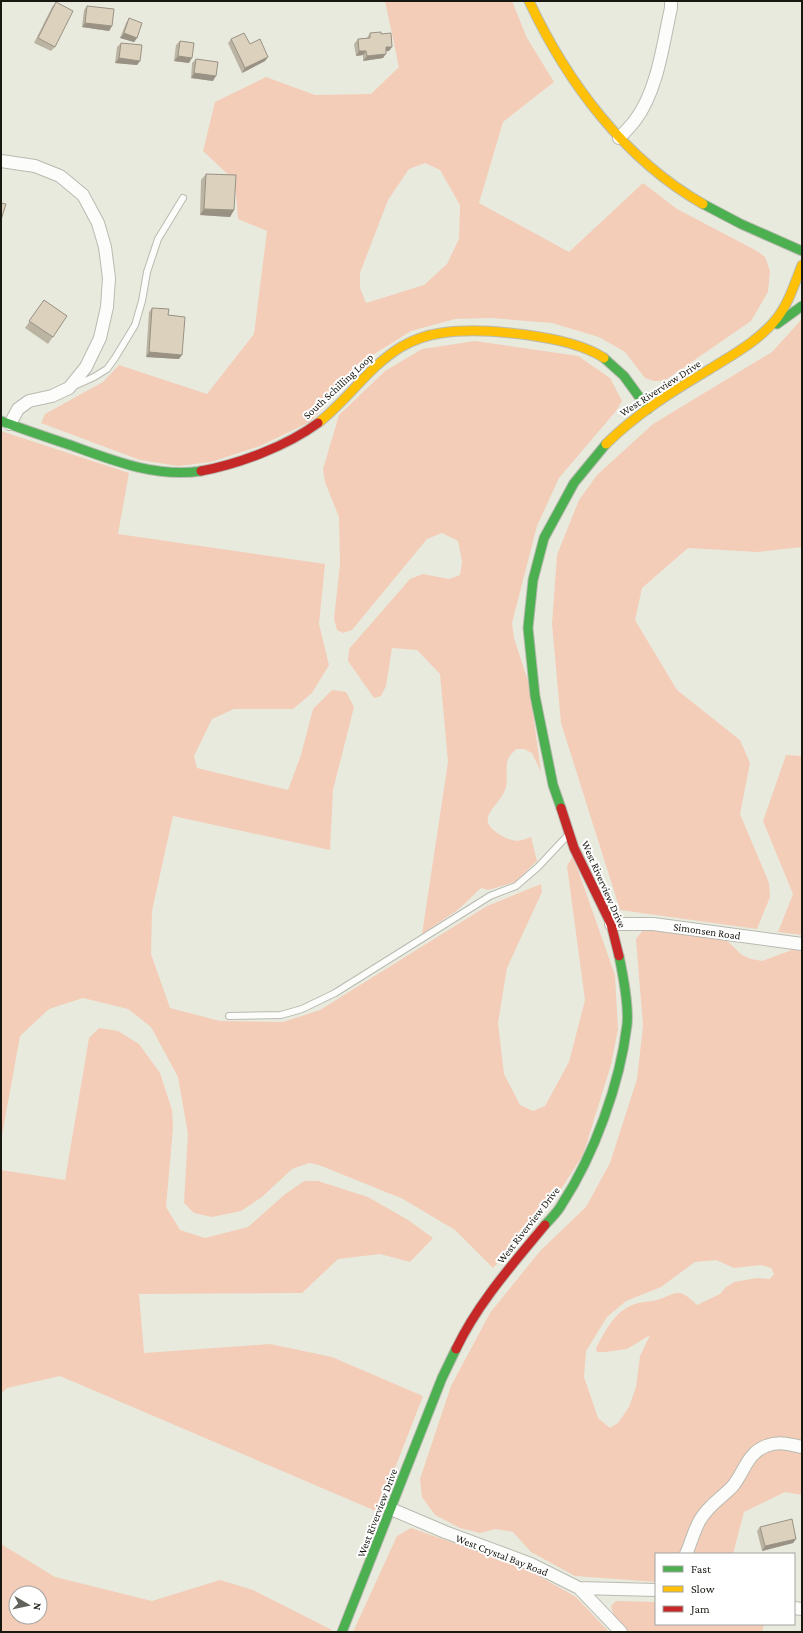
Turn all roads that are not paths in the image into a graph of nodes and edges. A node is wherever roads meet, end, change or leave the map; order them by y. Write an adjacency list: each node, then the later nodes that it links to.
1 (529, 1): 3 (street)
2 (671, 1): 3 (street)
3 (620, 138): 6 (street)
4 (1, 161): 10 (street)
5 (183, 198): 10 (lane)
6 (802, 251)
7 (802, 265): 9 (street, West Riverview Drive)
8 (802, 306): 9 (street)
9 (750, 344): 11 (street, West Riverview Drive)
10 (69, 388): 12 (street)
11 (648, 409): 12 (street, South Schilling Loop); 13 (street, West Riverview Drive)
12 (5, 423)
13 (569, 834): 14 (street, West Riverview Drive); 16 (lane)
14 (611, 924): 15 (street, Simonsen Road); 18 (street, West Riverview Drive)
15 (802, 944)
16 (229, 1016)
17 (802, 1447): 19 (street)
18 (391, 1509): 20 (street, West Crystal Bay Road); 22 (street, West Riverview Drive)
19 (686, 1553)
20 (579, 1588): 21 (street); 23 (street, West Crystal Bay Road)
21 (655, 1590)
22 (342, 1632)
23 (621, 1632)

